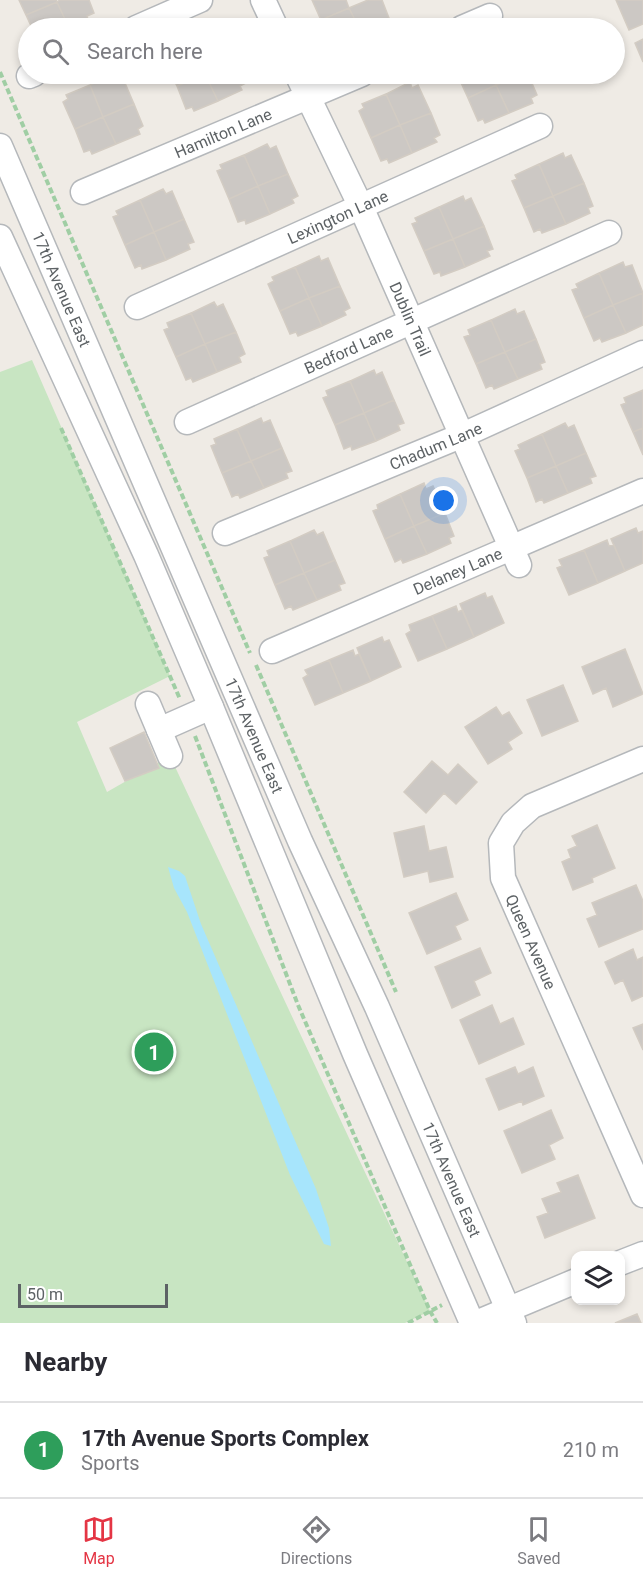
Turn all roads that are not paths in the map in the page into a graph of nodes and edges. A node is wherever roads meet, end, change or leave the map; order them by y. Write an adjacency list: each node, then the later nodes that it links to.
1 (200, 0): 4 (street)
2 (263, 0): 5 (street)
3 (490, 16): 6 (street)
4 (159, 18)
5 (271, 18)
6 (485, 18)
7 (302, 84): 9 (street, Dublin Trail)
8 (340, 84): 9 (street, Hamilton Lane)
9 (308, 98): 12 (street, Hamilton Lane); 13 (street, Dublin Trail)
10 (540, 126): 13 (street, Lexington Lane)
11 (0, 146): 34 (street, 17th Avenue East)
12 (84, 192)
13 (361, 207): 16 (street, Lexington Lane); 17 (street, Dublin Trail)
14 (609, 233): 17 (street, Bedford Lane)
15 (0, 237): 26 (street, 17th Avenue East)
16 (137, 307)
17 (412, 322): 19 (street, Bedford Lane); 20 (street, Dublin Trail)
18 (643, 354): 20 (street, Chadum Lane)
19 (187, 422)
20 (463, 435): 22 (street, Chadum Lane); 23 (street, Dublin Trail)
21 (643, 491): 23 (street, Delaney Lane)
22 (225, 533)
23 (516, 556): 24 (street, Delaney Lane)
24 (272, 651)
25 (148, 704): 27 (street)
26 (211, 707): 27 (street); 35 (street, 17th Avenue East)
27 (159, 730): 28 (street)
28 (170, 756)
29 (643, 759): 30 (street, Queen Avenue)
30 (643, 1195)
31 (643, 1254): 32 (street)
32 (625, 1261)
33 (571, 1284): 34 (street)
34 (511, 1316): 35 (street)
35 (474, 1323)

